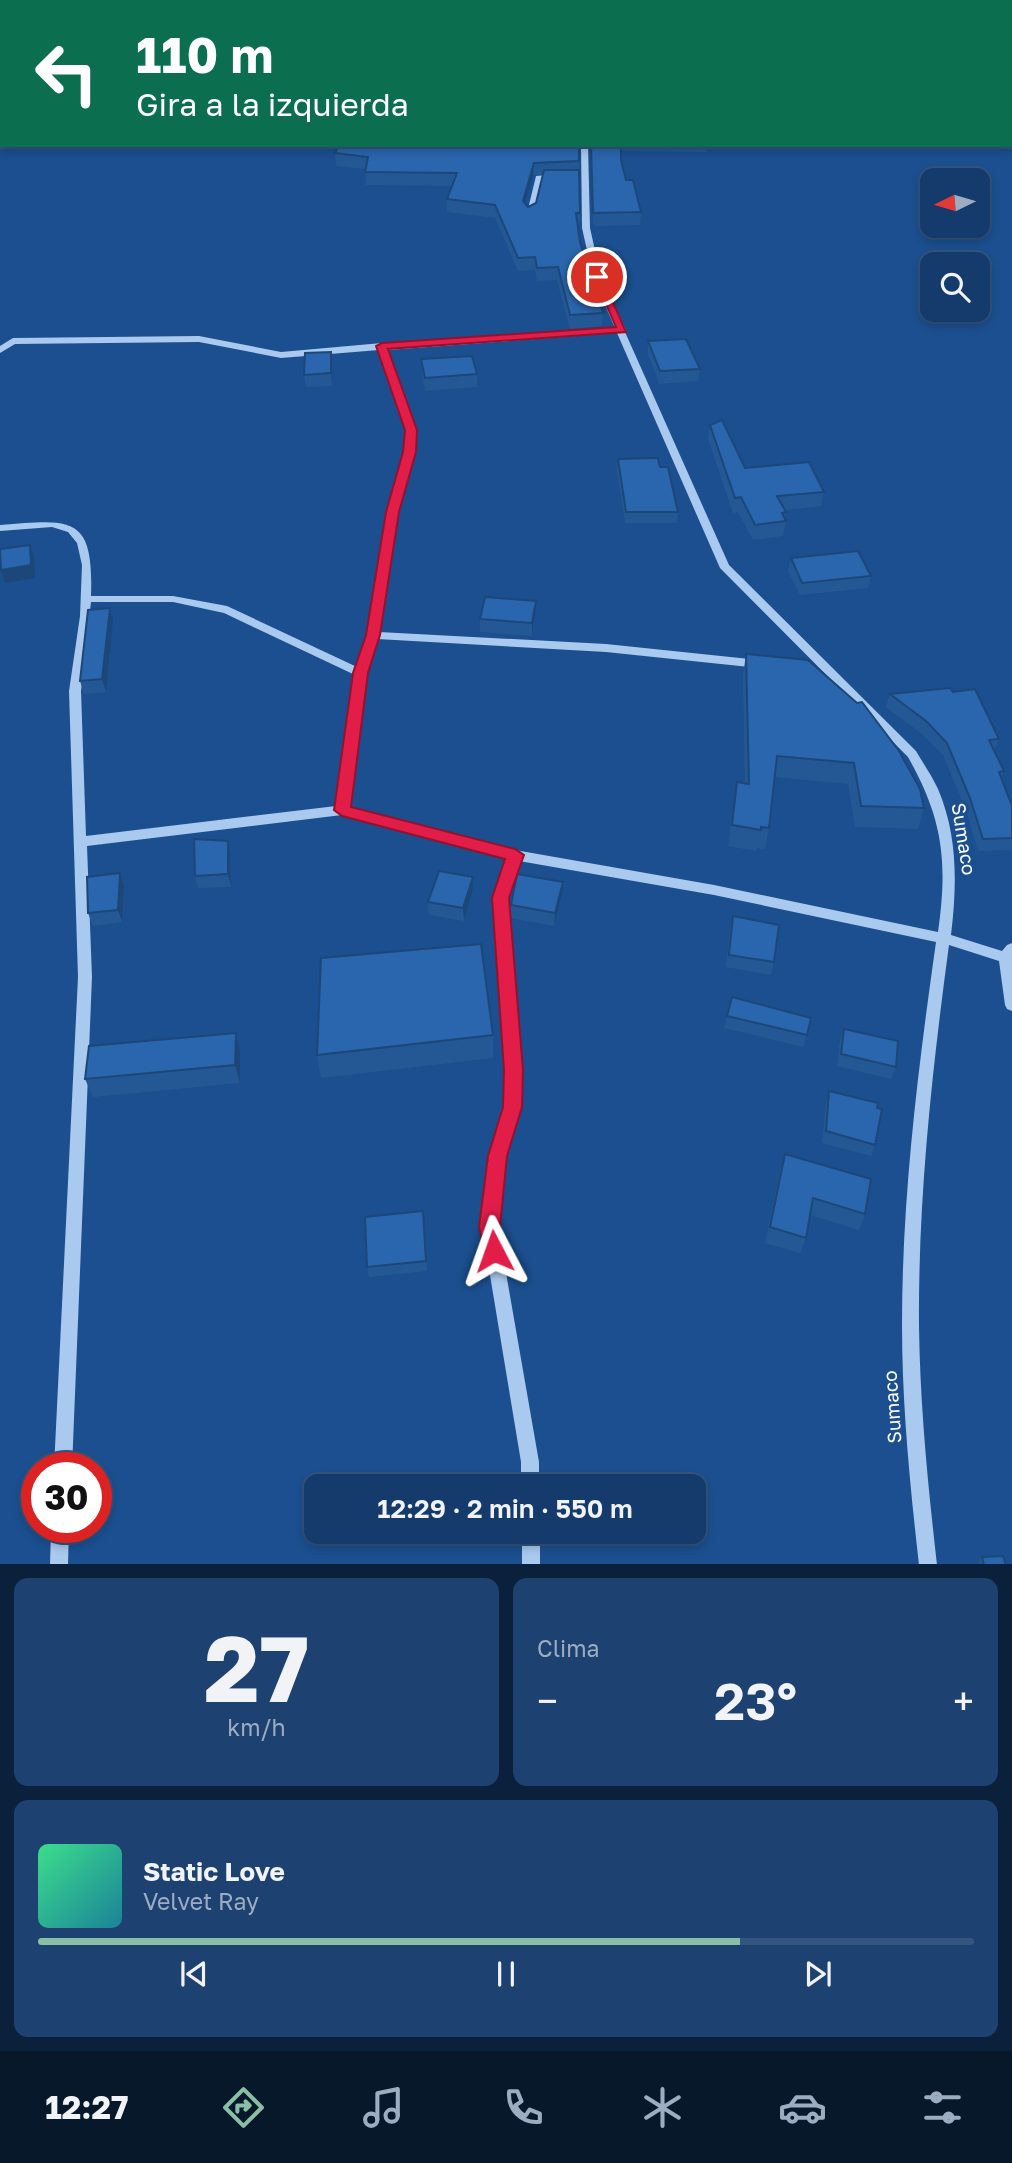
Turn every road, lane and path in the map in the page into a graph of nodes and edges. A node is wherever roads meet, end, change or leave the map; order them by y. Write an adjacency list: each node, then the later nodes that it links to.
1 (584, 147): 4 (street, Sumaco)
2 (565, 176): 3 (street)
3 (529, 215)
4 (622, 330): 7 (street); 14 (street, Sumaco)
5 (0, 336): 6 (street)
6 (13, 341): 7 (street); 8 (street)
7 (382, 346): 11 (street)
8 (0, 350)
9 (0, 528): 10 (street)
10 (86, 599): 15 (street); 17 (street)
11 (373, 635): 12 (street); 15 (street)
12 (771, 665)
13 (812, 669): 14 (street)
14 (826, 671): 19 (street, Sumaco)
15 (361, 673): 16 (street)
16 (342, 810): 17 (street); 18 (street)
17 (81, 842): 22 (street)
18 (515, 855): 19 (street); 23 (street)
19 (946, 939): 20 (street); 28 (street, Sumaco)
20 (1009, 953): 21 (street)
21 (1012, 1005)
22 (64, 1452)
23 (530, 1474)
24 (60, 1543): 26 (street)
25 (530, 1544): 27 (street)
26 (59, 1564)
27 (531, 1564)
28 (928, 1564)

